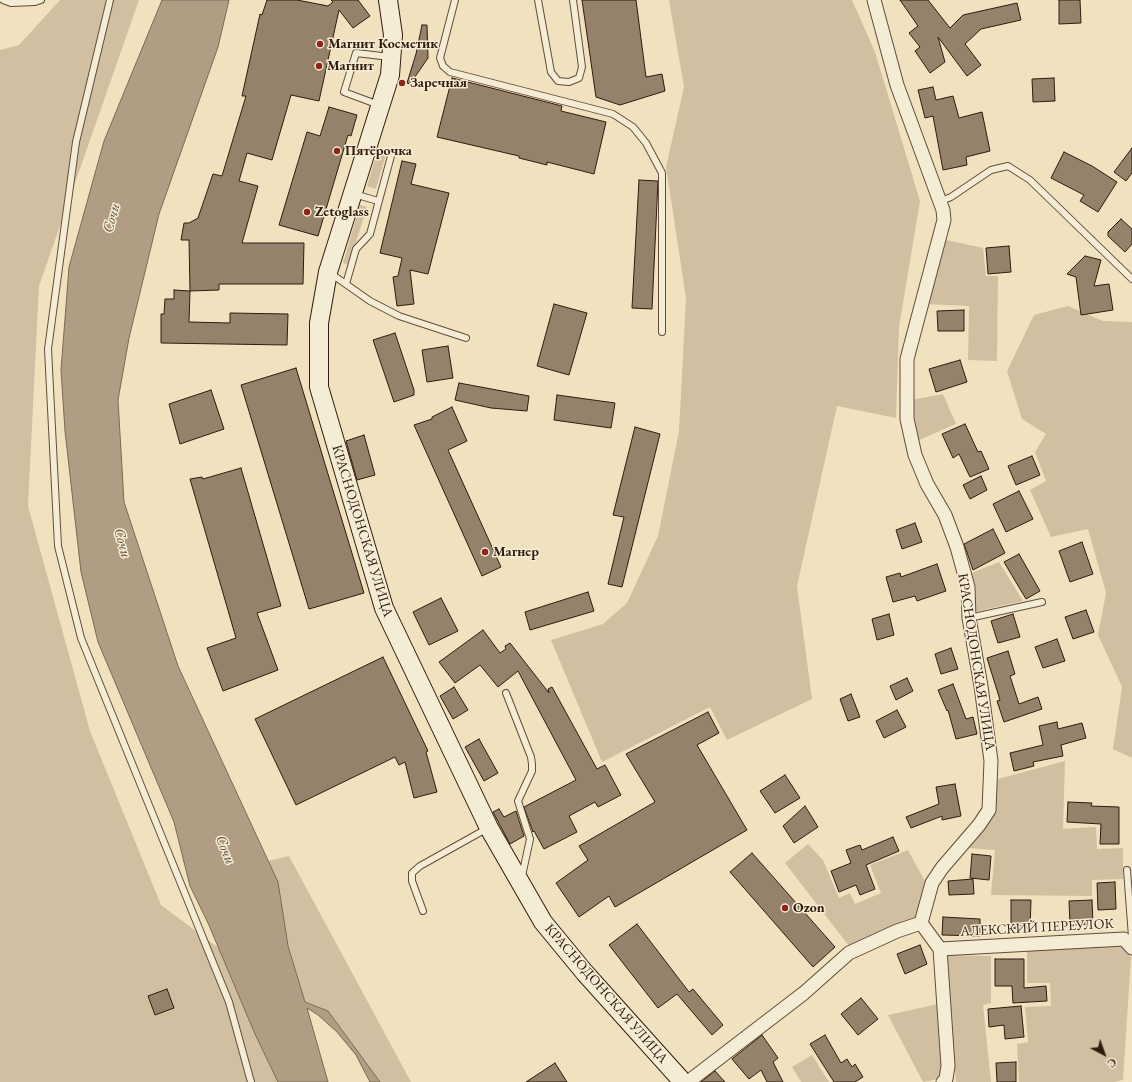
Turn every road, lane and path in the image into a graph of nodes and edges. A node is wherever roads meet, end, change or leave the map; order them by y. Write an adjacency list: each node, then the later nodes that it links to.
1 (3, 0): 9 (lane)
2 (41, 0): 9 (lane)
3 (110, 0): 32 (lane)
4 (388, 0): 10 (street, КРАСНОДОНСКАЯ УЛИЦА)
5 (456, 0): 19 (lane)
6 (538, 0): 7 (lane)
7 (573, 0)
8 (874, 0): 15 (street, КРАСНОДОНСКАЯ УЛИЦА)
9 (26, 1)
10 (391, 57): 11 (street, КРАСНОДОНСКАЯ УЛИЦА); 11 (lane)
11 (380, 105): 13 (street, КРАСНОДОНСКАЯ УЛИЦА)
12 (391, 156): 14 (lane)
13 (352, 193): 14 (lane); 16 (street, КРАСНОДОНСКАЯ УЛИЦА)
14 (378, 201): 18 (lane)
15 (941, 201): 17 (lane); 22 (street, КРАСНОДОНСКАЯ УЛИЦА)
16 (328, 272): 18 (lane); 24 (street, КРАСНОДОНСКАЯ УЛИЦА)
17 (1132, 280)
18 (346, 284): 20 (lane)
19 (662, 332)
20 (466, 338)
21 (1042, 602): 22 (lane)
22 (969, 618): 28 (street, КРАСНОДОНСКАЯ УЛИЦА)
23 (506, 693): 26 (lane)
24 (489, 828): 26 (street, КРАСНОДОНСКАЯ УЛИЦА); 27 (lane)
25 (1127, 870): 29 (lane)
26 (520, 884): 33 (street, КРАСНОДОНСКАЯ УЛИЦА)
27 (423, 911)
28 (921, 923): 31 (street); 34 (street)
29 (1132, 938)
30 (1132, 948): 31 (street, АЛЕКСКИЙ ПЕРЕУЛОК)
31 (940, 949): 35 (street)
32 (251, 1082)
33 (683, 1082)
34 (688, 1082)
35 (944, 1082)

